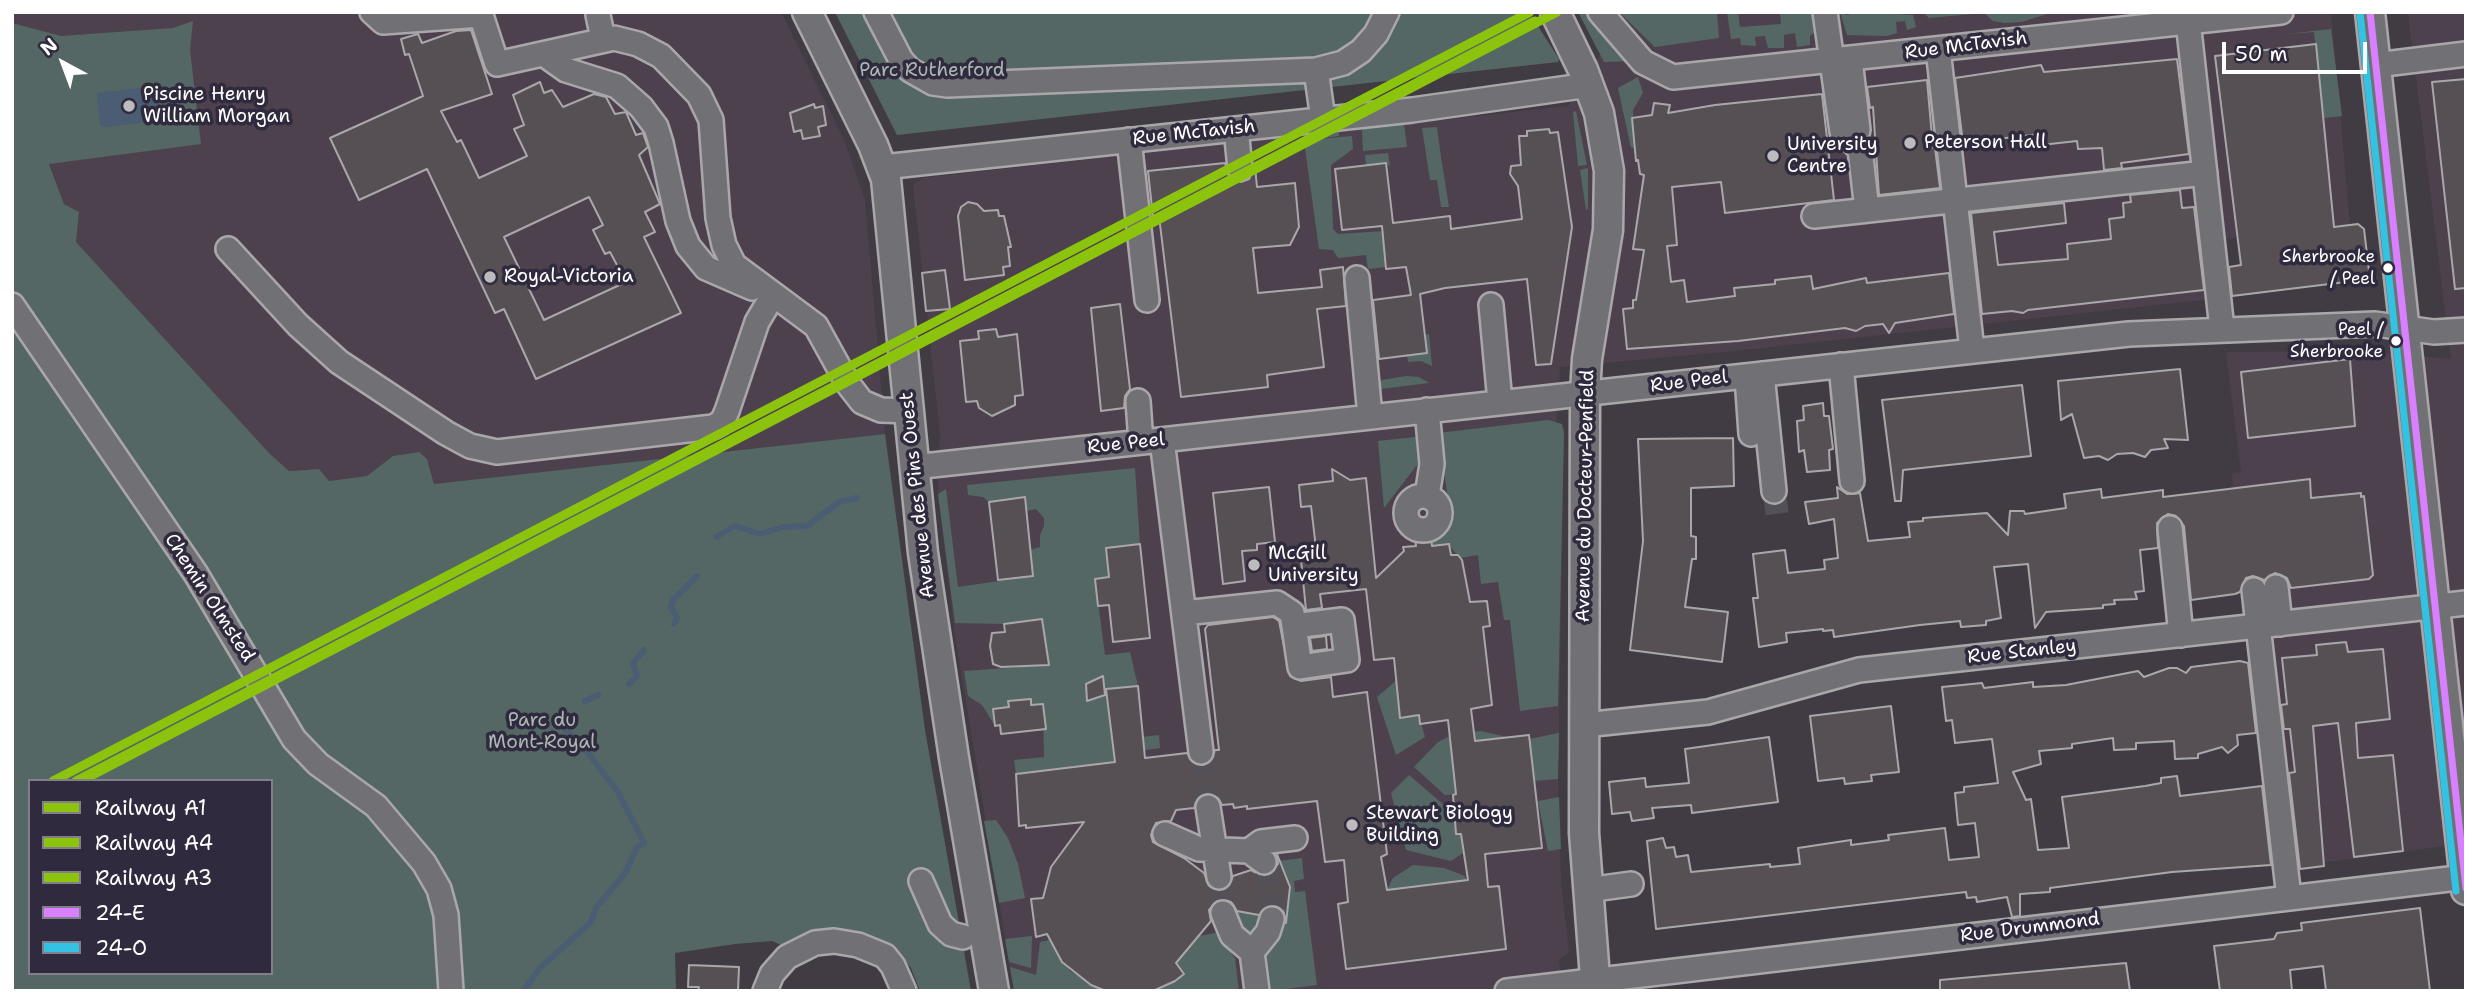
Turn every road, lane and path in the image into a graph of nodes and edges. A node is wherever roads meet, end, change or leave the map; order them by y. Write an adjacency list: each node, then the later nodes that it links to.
1 (372, 12): 15 (street)
2 (807, 12): 24 (main road, Avenue des Pins Ouest)
3 (876, 12): 18 (street)
4 (1387, 12): 18 (street)
5 (1555, 12): 19 (main road, Avenue du Docteur-Penfield)
6 (1600, 12): 16 (street, Rue McTavish)
7 (1825, 12): 16 (street)
8 (2281, 12): 11 (street, Rue McTavish)
9 (2370, 12): 17 (main road)
10 (598, 15): 12 (street)
11 (2188, 21): 13 (street, Rue McTavish); 26 (street)
12 (603, 39): 15 (street); 32 (street)
13 (1938, 49): 16 (street, Rue McTavish); 27 (street)
14 (2466, 54): 17 (street)
15 (545, 55): 32 (street)
16 (1841, 59): 22 (street); 28 (street)
17 (2376, 65): 37 (main road)
18 (1316, 70): 20 (street)
19 (1588, 85): 20 (street, Rue McTavish); 42 (main road, Avenue du Docteur-Penfield)
20 (1323, 119): 21 (street, Rue McTavish)
21 (1236, 128): 23 (street, Rue McTavish); 25 (street)
22 (1858, 130)
23 (1129, 140): 24 (street, Rue McTavish); 33 (street)
24 (883, 167): 46 (main road, Avenue des Pins Ouest)
25 (1240, 168)
26 (2205, 173): 27 (street); 36 (street)
27 (1954, 200): 28 (street); 39 (street)
28 (1867, 210): 29 (street)
29 (1814, 216)
30 (228, 249): 32 (street)
31 (1357, 278): 47 (street)
32 (773, 295): 46 (street)
33 (1147, 300)
34 (1491, 305): 44 (street)
35 (12, 306): 79 (street, Chemin Olmsted)
36 (2222, 329): 37 (street, Rue Peel); 39 (street, Rue Peel)
37 (2406, 329): 38 (street, Rue Peel); 57 (main road)
38 (2466, 330)
39 (1972, 350): 40 (street, Rue Peel)
40 (1841, 365): 41 (street, Rue Peel); 51 (street)
41 (1754, 374): 42 (street, Rue Peel); 48 (street); 52 (street)
42 (1585, 394): 44 (street, Rue Peel); 62 (main road, Avenue du Docteur-Penfield)
43 (1138, 401): 49 (street)
44 (1500, 402): 45 (street, Rue Peel)
45 (1427, 410): 47 (street, Rue Peel); 53 (street)
46 (909, 411): 50 (main road, Avenue des Pins Ouest)
47 (1370, 416): 49 (street, Rue Peel)
48 (1751, 434)
49 (1151, 441): 50 (street, Rue Peel); 58 (street)
50 (914, 467): 82 (main road, Avenue des Pins Ouest)
51 (1852, 481)
52 (1770, 485)
53 (1427, 496)
54 (2170, 528): 61 (street)
55 (2265, 589): 59 (street)
56 (2466, 603): 57 (street, Rue Stanley)
57 (2437, 607): 59 (street, Rue Stanley); 69 (main road)
58 (1184, 613): 60 (street); 63 (street)
59 (2269, 625): 61 (street, Rue Stanley); 73 (street)
60 (1294, 626)
61 (2181, 635): 62 (street, Rue Stanley)
62 (1584, 725): 72 (main road, Avenue du Docteur-Penfield)
63 (1201, 752)
64 (1208, 807): 67 (street)
65 (1164, 834): 67 (street)
66 (1294, 838): 67 (street)
67 (1216, 850): 68 (street)
68 (1219, 877)
69 (2465, 880): 73 (street, Rue Drummond)
70 (921, 881): 76 (street)
71 (1631, 884): 72 (street)
72 (1587, 890): 78 (main road, Avenue du Docteur-Penfield)
73 (2289, 898): 78 (street, Rue Drummond)
74 (1223, 913): 77 (street)
75 (1272, 919): 77 (street)
76 (963, 937)
77 (1252, 952): 83 (street)
78 (1596, 985): 84 (street, Rue Drummond)
79 (451, 991)
80 (765, 991): 81 (street)
81 (904, 991)
82 (994, 991)
83 (1257, 991)
84 (1507, 991)

